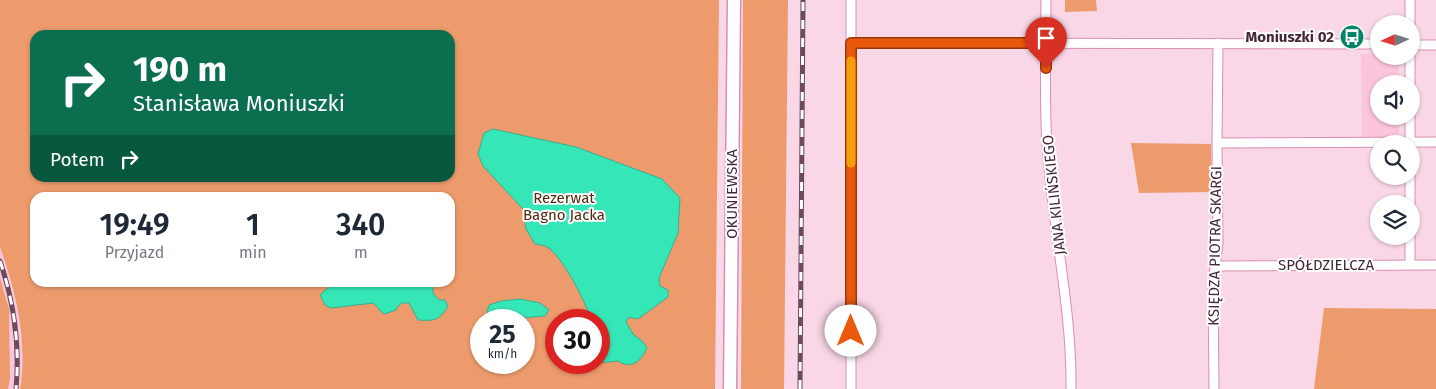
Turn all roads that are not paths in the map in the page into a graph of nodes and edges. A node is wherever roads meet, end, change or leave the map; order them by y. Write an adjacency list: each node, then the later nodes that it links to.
1 (734, 0): 20 (main road, OKUNIEWSKA)
2 (851, 0): 6 (street)
3 (1046, 0): 7 (street, JANA KILIŃSKIEGO)
4 (1410, 0): 5 (street)
5 (1410, 15)
6 (851, 43): 7 (street); 21 (street)
7 (1046, 43): 8 (street); 22 (street, JANA KILIŃSKIEGO)
8 (1218, 43): 9 (street); 13 (street, KSIĘDZA PIOTRA SKARGI)
9 (1370, 44)
10 (1436, 44): 11 (street)
11 (1420, 45)
12 (1436, 142): 15 (street)
13 (1216, 143): 14 (street); 19 (street, KSIĘDZA PIOTRA SKARGI)
14 (1370, 143)
15 (1420, 143)
16 (1410, 245): 17 (street)
17 (1410, 265): 18 (street, SPÓŁDZIELCZA); 19 (street, SPÓŁDZIELCZA)
18 (1436, 265)
19 (1215, 266): 23 (street, KSIĘDZA PIOTRA SKARGI)
20 (730, 389)
21 (851, 389)
22 (1071, 389)
23 (1214, 389)

